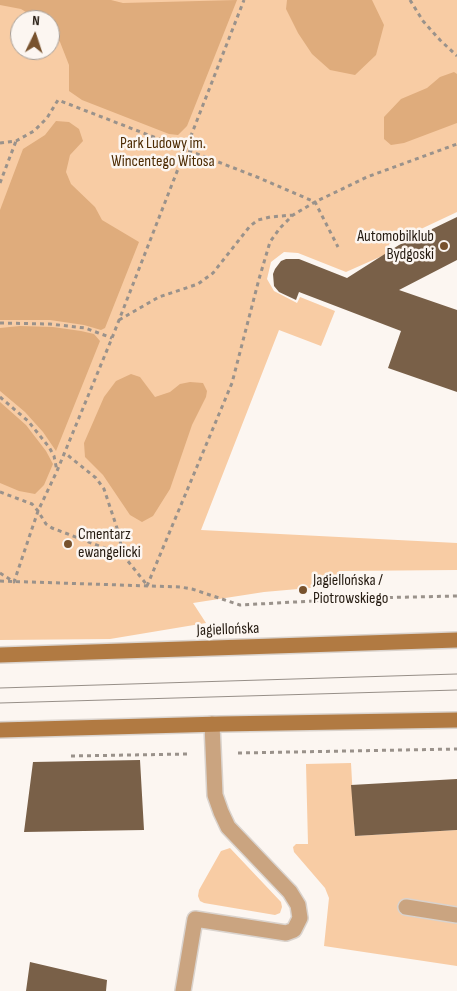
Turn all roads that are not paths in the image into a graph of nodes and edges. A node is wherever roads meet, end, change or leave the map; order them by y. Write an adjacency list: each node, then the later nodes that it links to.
1 (457, 640): 2 (main road, Jagiellońska)
2 (0, 655)
3 (457, 720): 4 (main road)
4 (212, 724): 5 (main road); 8 (lane)
5 (0, 730)
6 (406, 908): 7 (lane)
7 (457, 915)
8 (183, 991)

